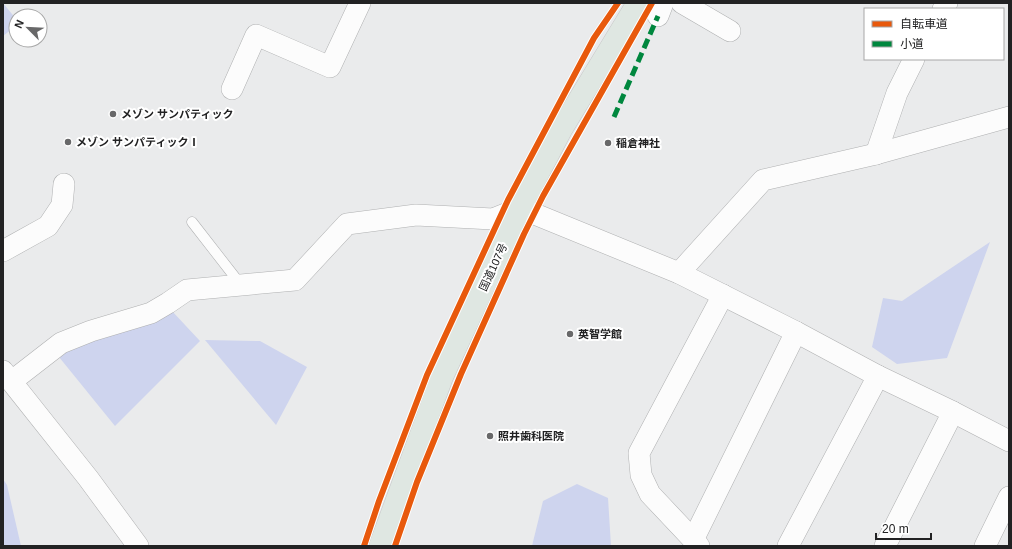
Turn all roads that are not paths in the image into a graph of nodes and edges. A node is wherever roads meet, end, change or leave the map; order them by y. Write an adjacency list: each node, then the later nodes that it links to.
1 (360, 3): 6 (street)
2 (638, 3): 10 (highway, 国道107号)
3 (682, 3): 4 (street)
4 (730, 31)
5 (914, 60): 8 (street)
6 (232, 89)
7 (1009, 117): 8 (street)
8 (876, 154): 13 (street)
9 (64, 184): 12 (street)
10 (520, 208): 13 (street); 14 (street); 24 (highway, 国道107号)
11 (192, 222): 14 (lane)
12 (3, 252)
13 (679, 273): 15 (street)
14 (241, 285): 17 (street)
15 (723, 294): 16 (street); 22 (street)
16 (796, 332): 18 (street); 22 (street)
17 (8, 376): 23 (street)
18 (878, 376): 19 (street); 25 (street)
19 (953, 412): 20 (street); 26 (street)
20 (1009, 441)
21 (1009, 497): 27 (street)
22 (696, 543)
23 (138, 546)
24 (380, 546)
25 (788, 546)
26 (885, 546)
27 (985, 546)

